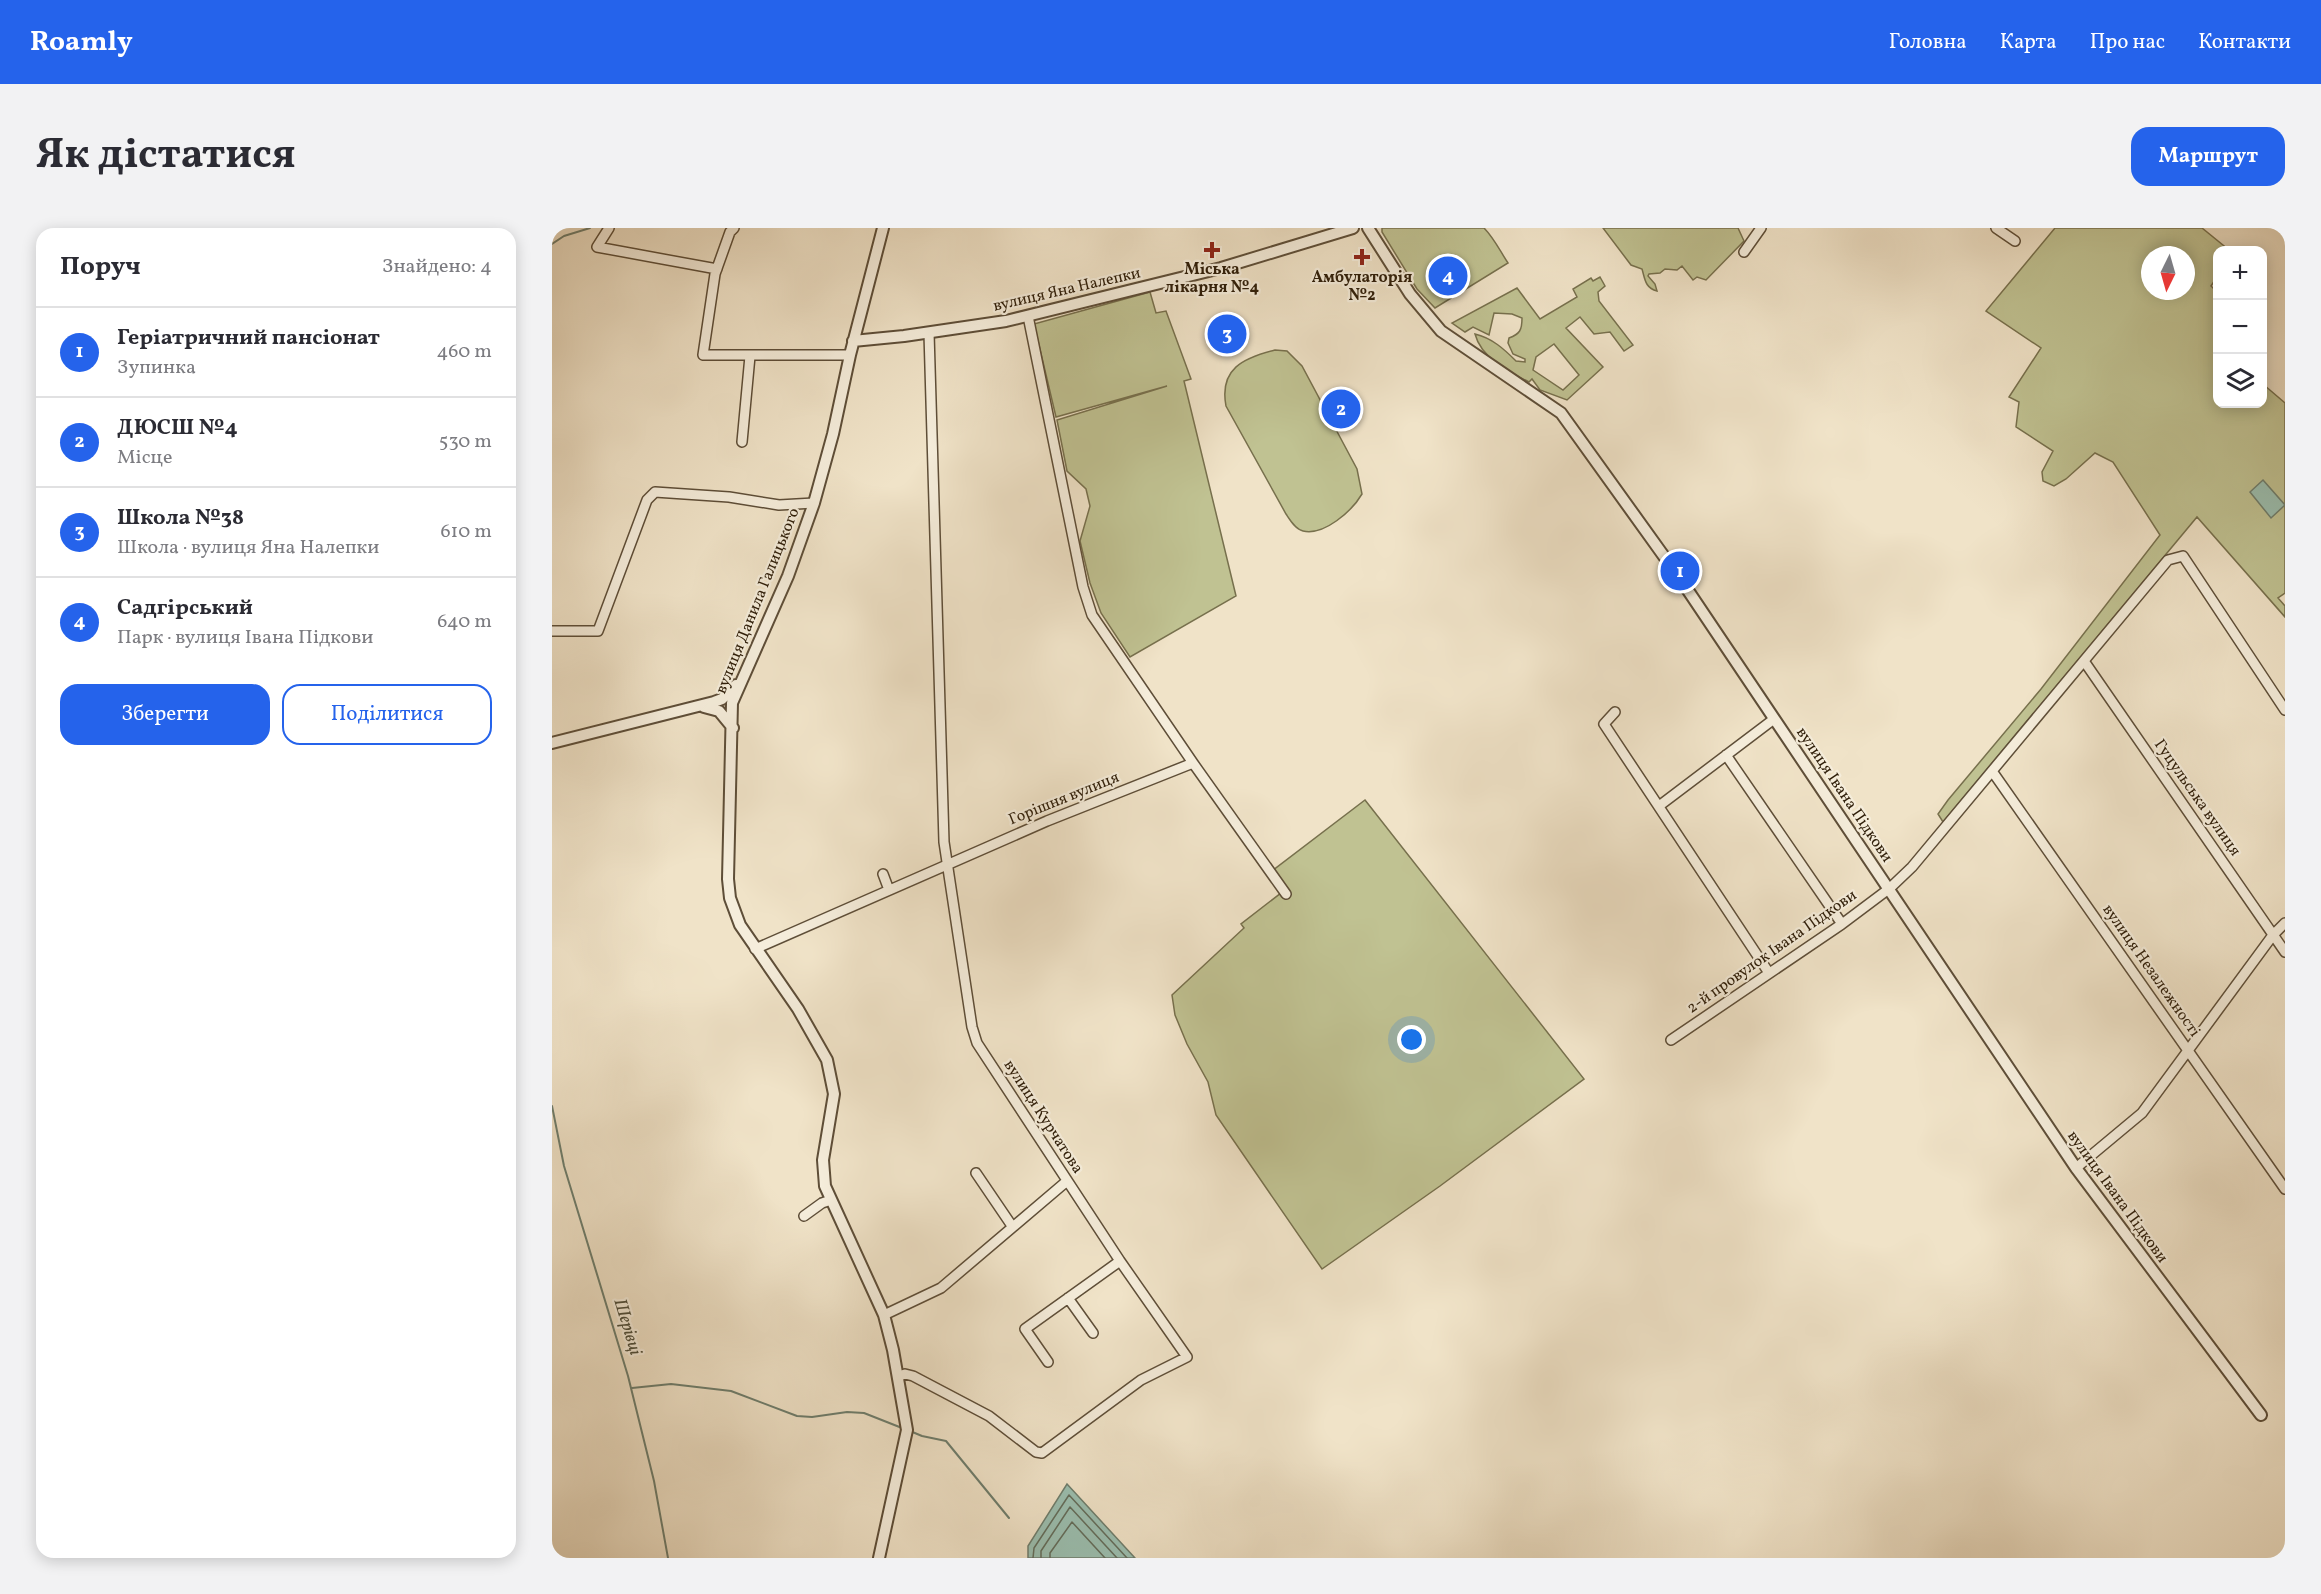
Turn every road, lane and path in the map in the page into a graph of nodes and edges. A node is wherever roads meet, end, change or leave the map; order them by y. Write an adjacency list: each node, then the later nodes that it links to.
1 (609, 228): 10 (street)
2 (734, 228): 10 (street)
3 (883, 228): 13 (street, вулиця Данила Галицького)
4 (1353, 228): 11 (street, вулиця Яна Налепки)
5 (1368, 228): 24 (street, вулиця Івана Підкови)
6 (1761, 228): 9 (street)
7 (1996, 228): 8 (street)
8 (2015, 241)
9 (1744, 252)
10 (717, 269): 15 (street)
11 (1028, 316): 12 (street, вулиця Яна Налепки); 28 (street)
12 (929, 333): 13 (street, вулиця Яна Налепки); 31 (street, вулиця Курчатова)
13 (854, 341): 14 (street, вулиця Данила Галицького)
14 (850, 355): 15 (street); 17 (street, вулиця Данила Галицького)
15 (750, 356): 16 (street)
16 (742, 442)
17 (814, 503): 18 (street); 20 (street, вулиця Данила Галицького)
18 (552, 631)
19 (2084, 660): 22 (street, 2-й провулок Івана Підкови); 29 (street, 2-й провулок Івана Підкови); 38 (street, Гуцульська вулиця)
20 (741, 680): 21 (street); 25 (street, вулиця Данила Галицького)
21 (700, 706): 25 (street); 26 (street)
22 (2285, 710)
23 (1615, 712): 30 (street)
24 (1774, 719): 27 (street); 33 (street, вулиця Івана Підкови)
25 (733, 728): 39 (street, вулиця Данила Галицького)
26 (553, 739)
27 (1726, 755): 30 (street); 37 (street)
28 (1193, 763): 31 (street, Горішня вулиця); 35 (street)
29 (1992, 771): 33 (street, 2-й провулок Івана Підкови); 43 (street, вулиця Незалежності)
30 (1659, 806): 41 (street)
31 (947, 865): 34 (street, Горішня вулиця); 46 (street, вулиця Курчатова)
32 (883, 874): 34 (street)
33 (1890, 888): 37 (street, 2-й провулок Івана Підкови); 44 (street, вулиця Івана Підкови)
34 (889, 890): 39 (street, Горішня вулиця)
35 (1286, 894)
36 (2285, 923): 38 (street)
37 (1842, 924): 41 (street, 2-й провулок Івана Підкови)
38 (2272, 935): 40 (street, Гуцульська вулиця); 43 (street)
39 (755, 949): 48 (street, вулиця Данила Галицького)
40 (2285, 952)
41 (1769, 973): 42 (street, 2-й провулок Івана Підкови)
42 (1671, 1040)
43 (2188, 1049): 44 (street); 47 (street, вулиця Незалежності)
44 (2076, 1168): 57 (street, вулиця Івана Підкови)
45 (976, 1173): 50 (street)
46 (1067, 1181): 50 (street); 51 (street, вулиця Курчатова)
47 (2285, 1189)
48 (831, 1200): 49 (street); 53 (street, вулиця Данила Галицького)
49 (804, 1216)
50 (1012, 1226): 53 (street)
51 (1120, 1261): 52 (street); 56 (street, вулиця Курчатова)
52 (1068, 1298): 54 (street); 55 (street)
53 (884, 1315): 56 (street, вулиця Данила Галицького)
54 (1093, 1334)
55 (1048, 1362)
56 (898, 1376): 58 (street, вулиця Данила Галицького)
57 (2261, 1415)
58 (879, 1558)

